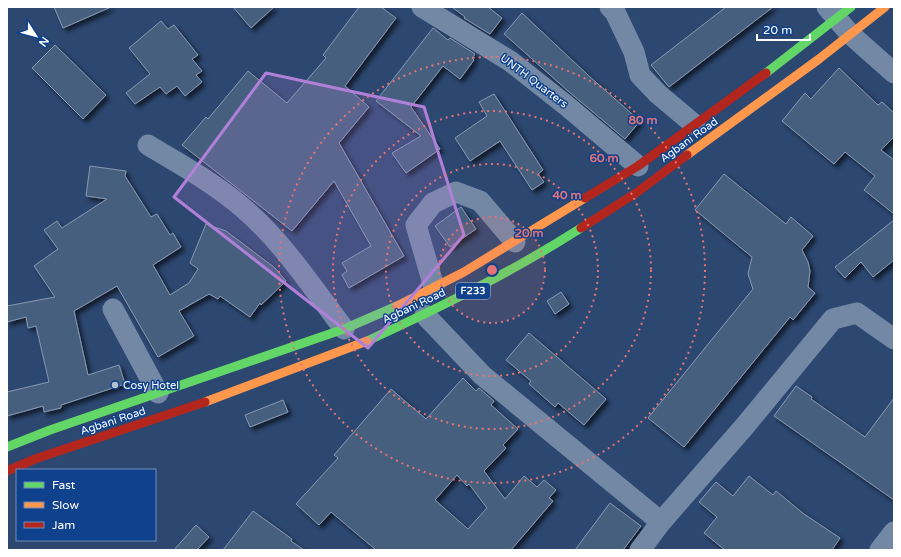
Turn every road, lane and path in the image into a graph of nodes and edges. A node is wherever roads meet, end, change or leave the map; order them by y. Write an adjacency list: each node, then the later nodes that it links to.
1 (422, 7): 9 (street, UNTH Quarters)
2 (610, 7): 7 (street)
3 (885, 7): 5 (main road, Agbani Road / F233)
4 (838, 11): 5 (street); 7 (main road, Agbani Road / F233)
5 (850, 34): 6 (street); 13 (main road, Agbani Road / F233)
6 (894, 73)
7 (695, 125): 9 (main road, Agbani Road / F233)
8 (148, 145): 14 (street)
9 (638, 166): 10 (main road, Agbani Road / F233)
10 (515, 242): 11 (main road, Agbani Road / F233); 11 (street)
11 (434, 287): 14 (main road, Agbani Road / F233)
12 (112, 309): 16 (street)
13 (425, 315): 18 (main road, Agbani Road / F233); 19 (street)
14 (344, 330): 16 (main road, Agbani Road / F233)
15 (894, 339): 19 (street)
16 (158, 393): 17 (main road, Agbani Road / F233)
17 (8, 443)
18 (7, 471)
19 (661, 522): 21 (street)
20 (894, 532): 22 (street)
21 (640, 550)
22 (880, 550)

